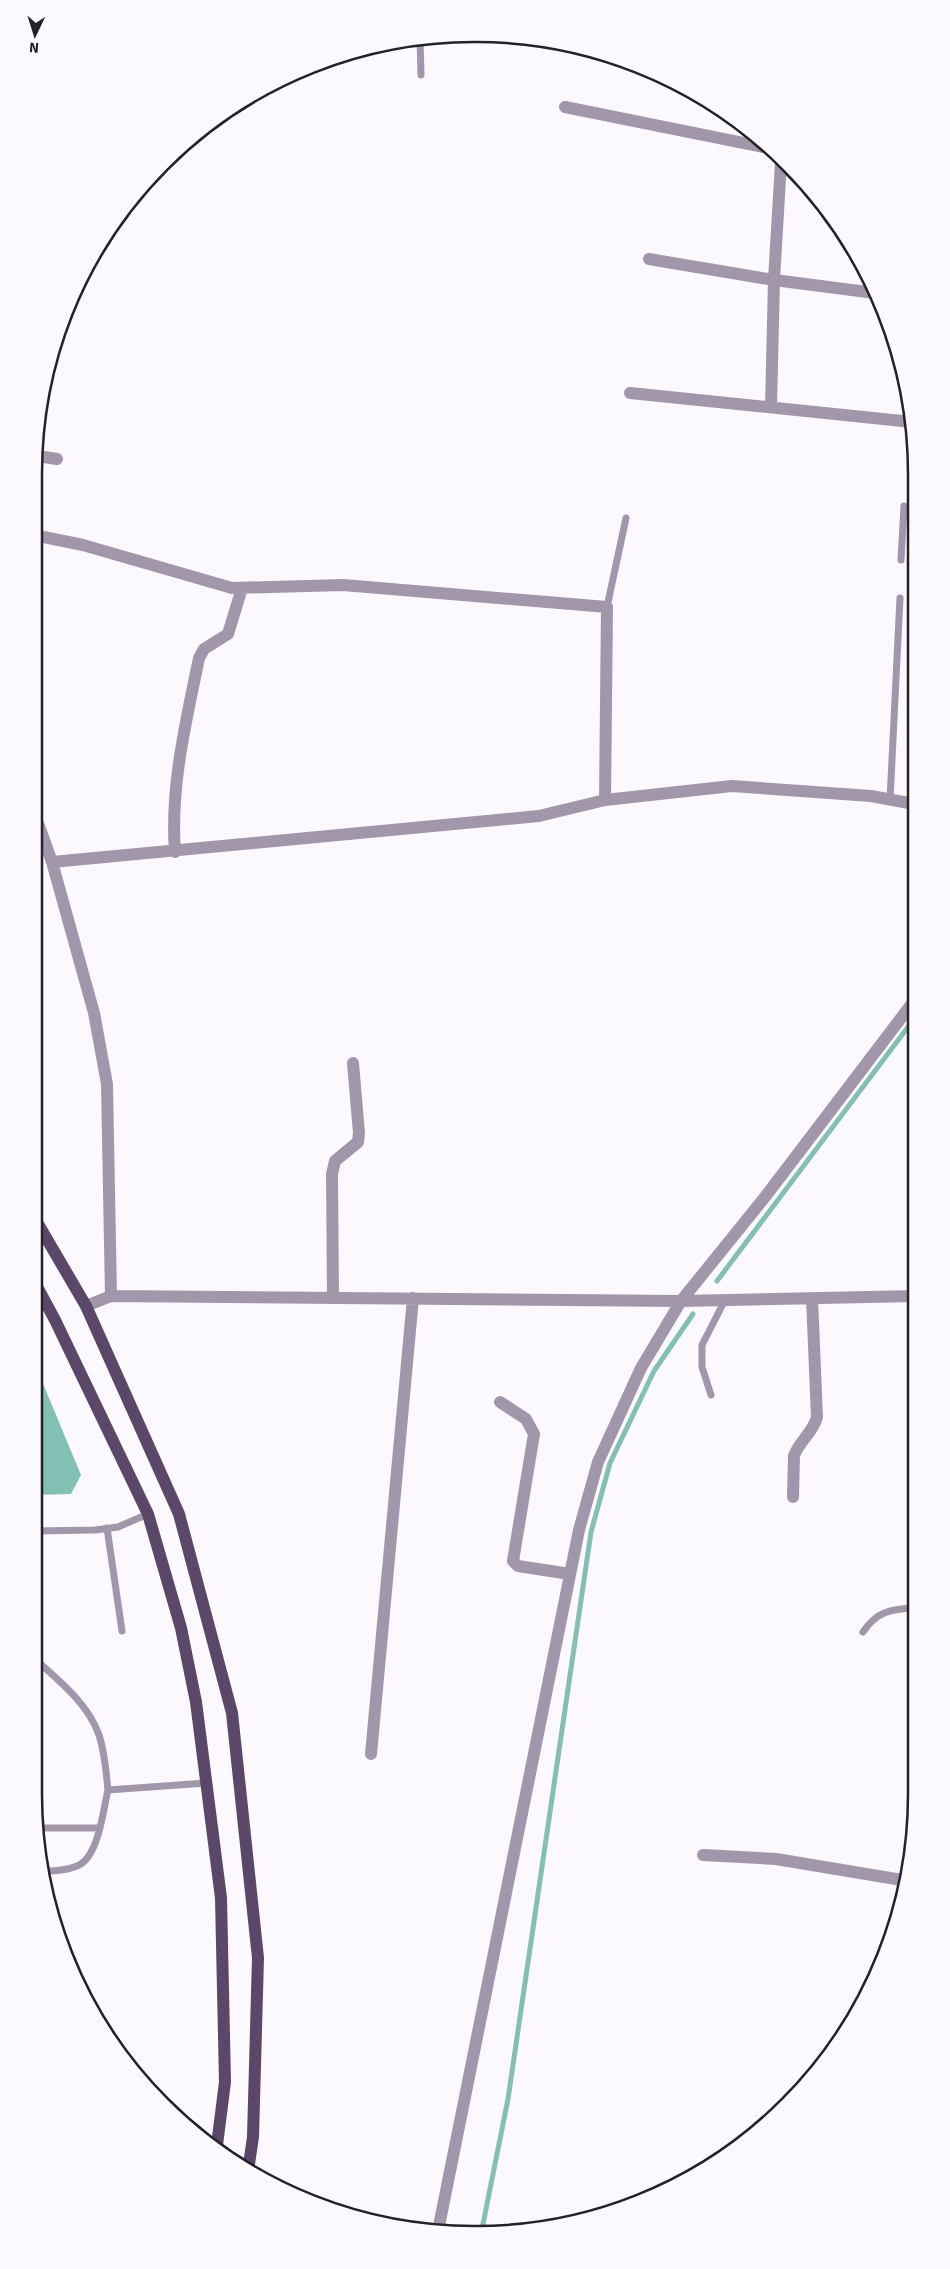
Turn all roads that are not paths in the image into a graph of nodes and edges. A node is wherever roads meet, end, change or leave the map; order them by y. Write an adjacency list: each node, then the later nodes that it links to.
1 (420, 46): 2 (lane)
2 (422, 75)
3 (565, 107): 4 (street)
4 (754, 145)
5 (781, 169): 7 (street)
6 (649, 259): 7 (street)
7 (774, 280): 8 (street); 10 (street)
8 (867, 292)
9 (630, 393): 10 (street)
10 (771, 407): 11 (street)
11 (904, 421)
12 (43, 457): 13 (street)
13 (57, 459)
14 (904, 506): 17 (lane)
15 (626, 518): 20 (lane)
16 (42, 537): 18 (street)
17 (901, 560)
18 (242, 588): 20 (street); 25 (street)
19 (900, 598): 22 (lane)
20 (607, 607): 21 (street)
21 (605, 800): 22 (street); 25 (street)
22 (890, 800): 23 (street)
23 (908, 803)
24 (42, 834): 26 (street)
25 (175, 852): 26 (street)
26 (52, 862): 31 (street)
27 (908, 1009): 37 (street)
28 (353, 1063): 33 (street)
29 (42, 1231): 38 (main road)
30 (42, 1295): 42 (main road)
31 (111, 1296): 33 (street); 38 (street)
32 (908, 1296): 35 (street)
33 (333, 1298): 34 (street)
34 (413, 1298): 37 (street); 50 (street)
35 (812, 1298): 36 (street); 41 (street)
36 (725, 1300): 37 (street); 39 (lane)
37 (681, 1301): 45 (street)
38 (86, 1306): 59 (main road)
39 (711, 1395)
40 (500, 1402): 45 (street)
41 (793, 1497)
42 (148, 1514): 43 (lane); 51 (main road)
43 (106, 1528): 44 (lane); 47 (lane)
44 (42, 1531)
45 (570, 1574): 60 (street)
46 (908, 1609): 48 (lane)
47 (122, 1631)
48 (863, 1632)
49 (42, 1665): 52 (lane)
50 (371, 1754)
51 (206, 1783): 52 (lane); 58 (main road)
52 (108, 1790): 54 (lane)
53 (44, 1828): 54 (lane)
54 (99, 1828): 56 (lane)
55 (703, 1854): 57 (street)
56 (50, 1871)
57 (899, 1879)
58 (217, 2141)
59 (249, 2163)
60 (439, 2225)

